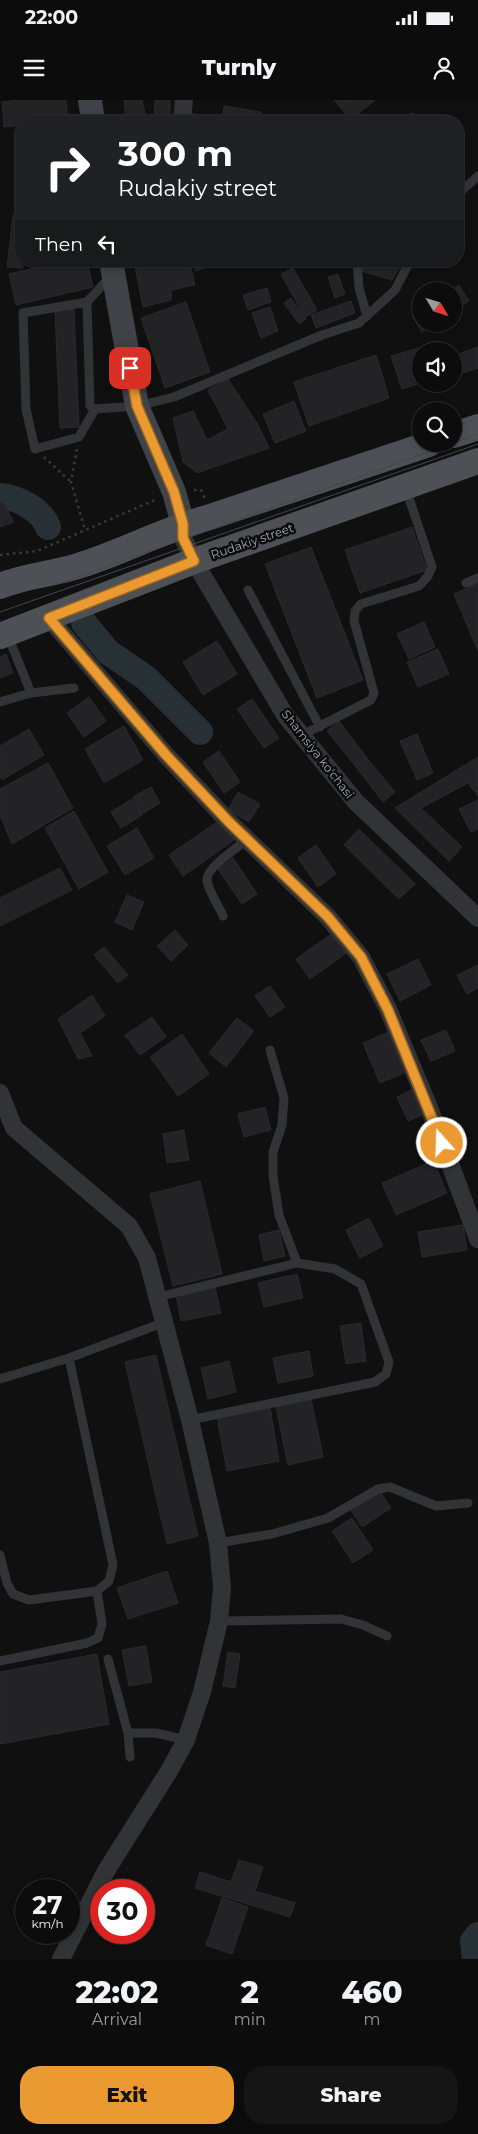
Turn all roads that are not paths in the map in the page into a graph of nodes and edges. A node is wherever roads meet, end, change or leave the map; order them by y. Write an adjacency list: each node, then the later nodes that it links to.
1 (90, 100): 3 (main road)
2 (184, 100): 4 (street)
3 (92, 115)
4 (183, 115)
5 (478, 176): 6 (lane)
6 (464, 189)
7 (357, 267): 11 (lane)
8 (407, 267): 11 (lane)
9 (112, 268): 10 (lane); 12 (main road)
10 (87, 302): 13 (lane); 13 (lane)
11 (367, 316): 12 (lane)
12 (137, 406): 13 (lane); 19 (main road)
13 (94, 409)
14 (478, 427): 15 (main road)
15 (462, 433)
16 (412, 450): 19 (main road)
17 (478, 461): 18 (main road, Rudakiy street)
18 (405, 487): 20 (main road, Rudakiy street); 30 (lane)
19 (183, 524): 20 (street, Shamsiya ko'chasi); 23 (main road)
20 (194, 561): 25 (main road, Rudakiy street); 31 (street, Shamsiya ko'chasi)
21 (478, 578): 22 (lane)
22 (466, 582)
23 (0, 586)
24 (248, 590): 30 (lane)
25 (49, 618): 26 (main road, Rudakiy street); 32 (street)
26 (3, 635): 28 (lane)
27 (74, 688): 28 (lane)
28 (31, 693): 29 (lane)
29 (0, 702)
30 (320, 727): 31 (lane)
31 (302, 735): 34 (street, Shamsiya ko'chasi)
32 (247, 840): 33 (lane); 37 (street)
33 (223, 916)
34 (478, 918)
35 (270, 1050): 38 (lane)
36 (0, 1093): 39 (street)
37 (478, 1239)
38 (296, 1263): 39 (lane); 43 (lane)
39 (158, 1297): 40 (street)
40 (165, 1322): 41 (lane); 43 (street)
41 (69, 1358): 42 (lane); 47 (lane)
42 (0, 1380)
43 (190, 1420): 45 (street)
44 (468, 1503): 45 (lane)
45 (218, 1543): 48 (street)
46 (0, 1555): 47 (lane)
47 (97, 1591): 51 (lane)
48 (219, 1621): 49 (lane); 53 (street)
49 (387, 1636)
50 (108, 1659): 52 (lane)
51 (0, 1661)
52 (128, 1734): 53 (lane); 54 (lane)
53 (186, 1740): 55 (street)
54 (130, 1757)
55 (61, 1959)

